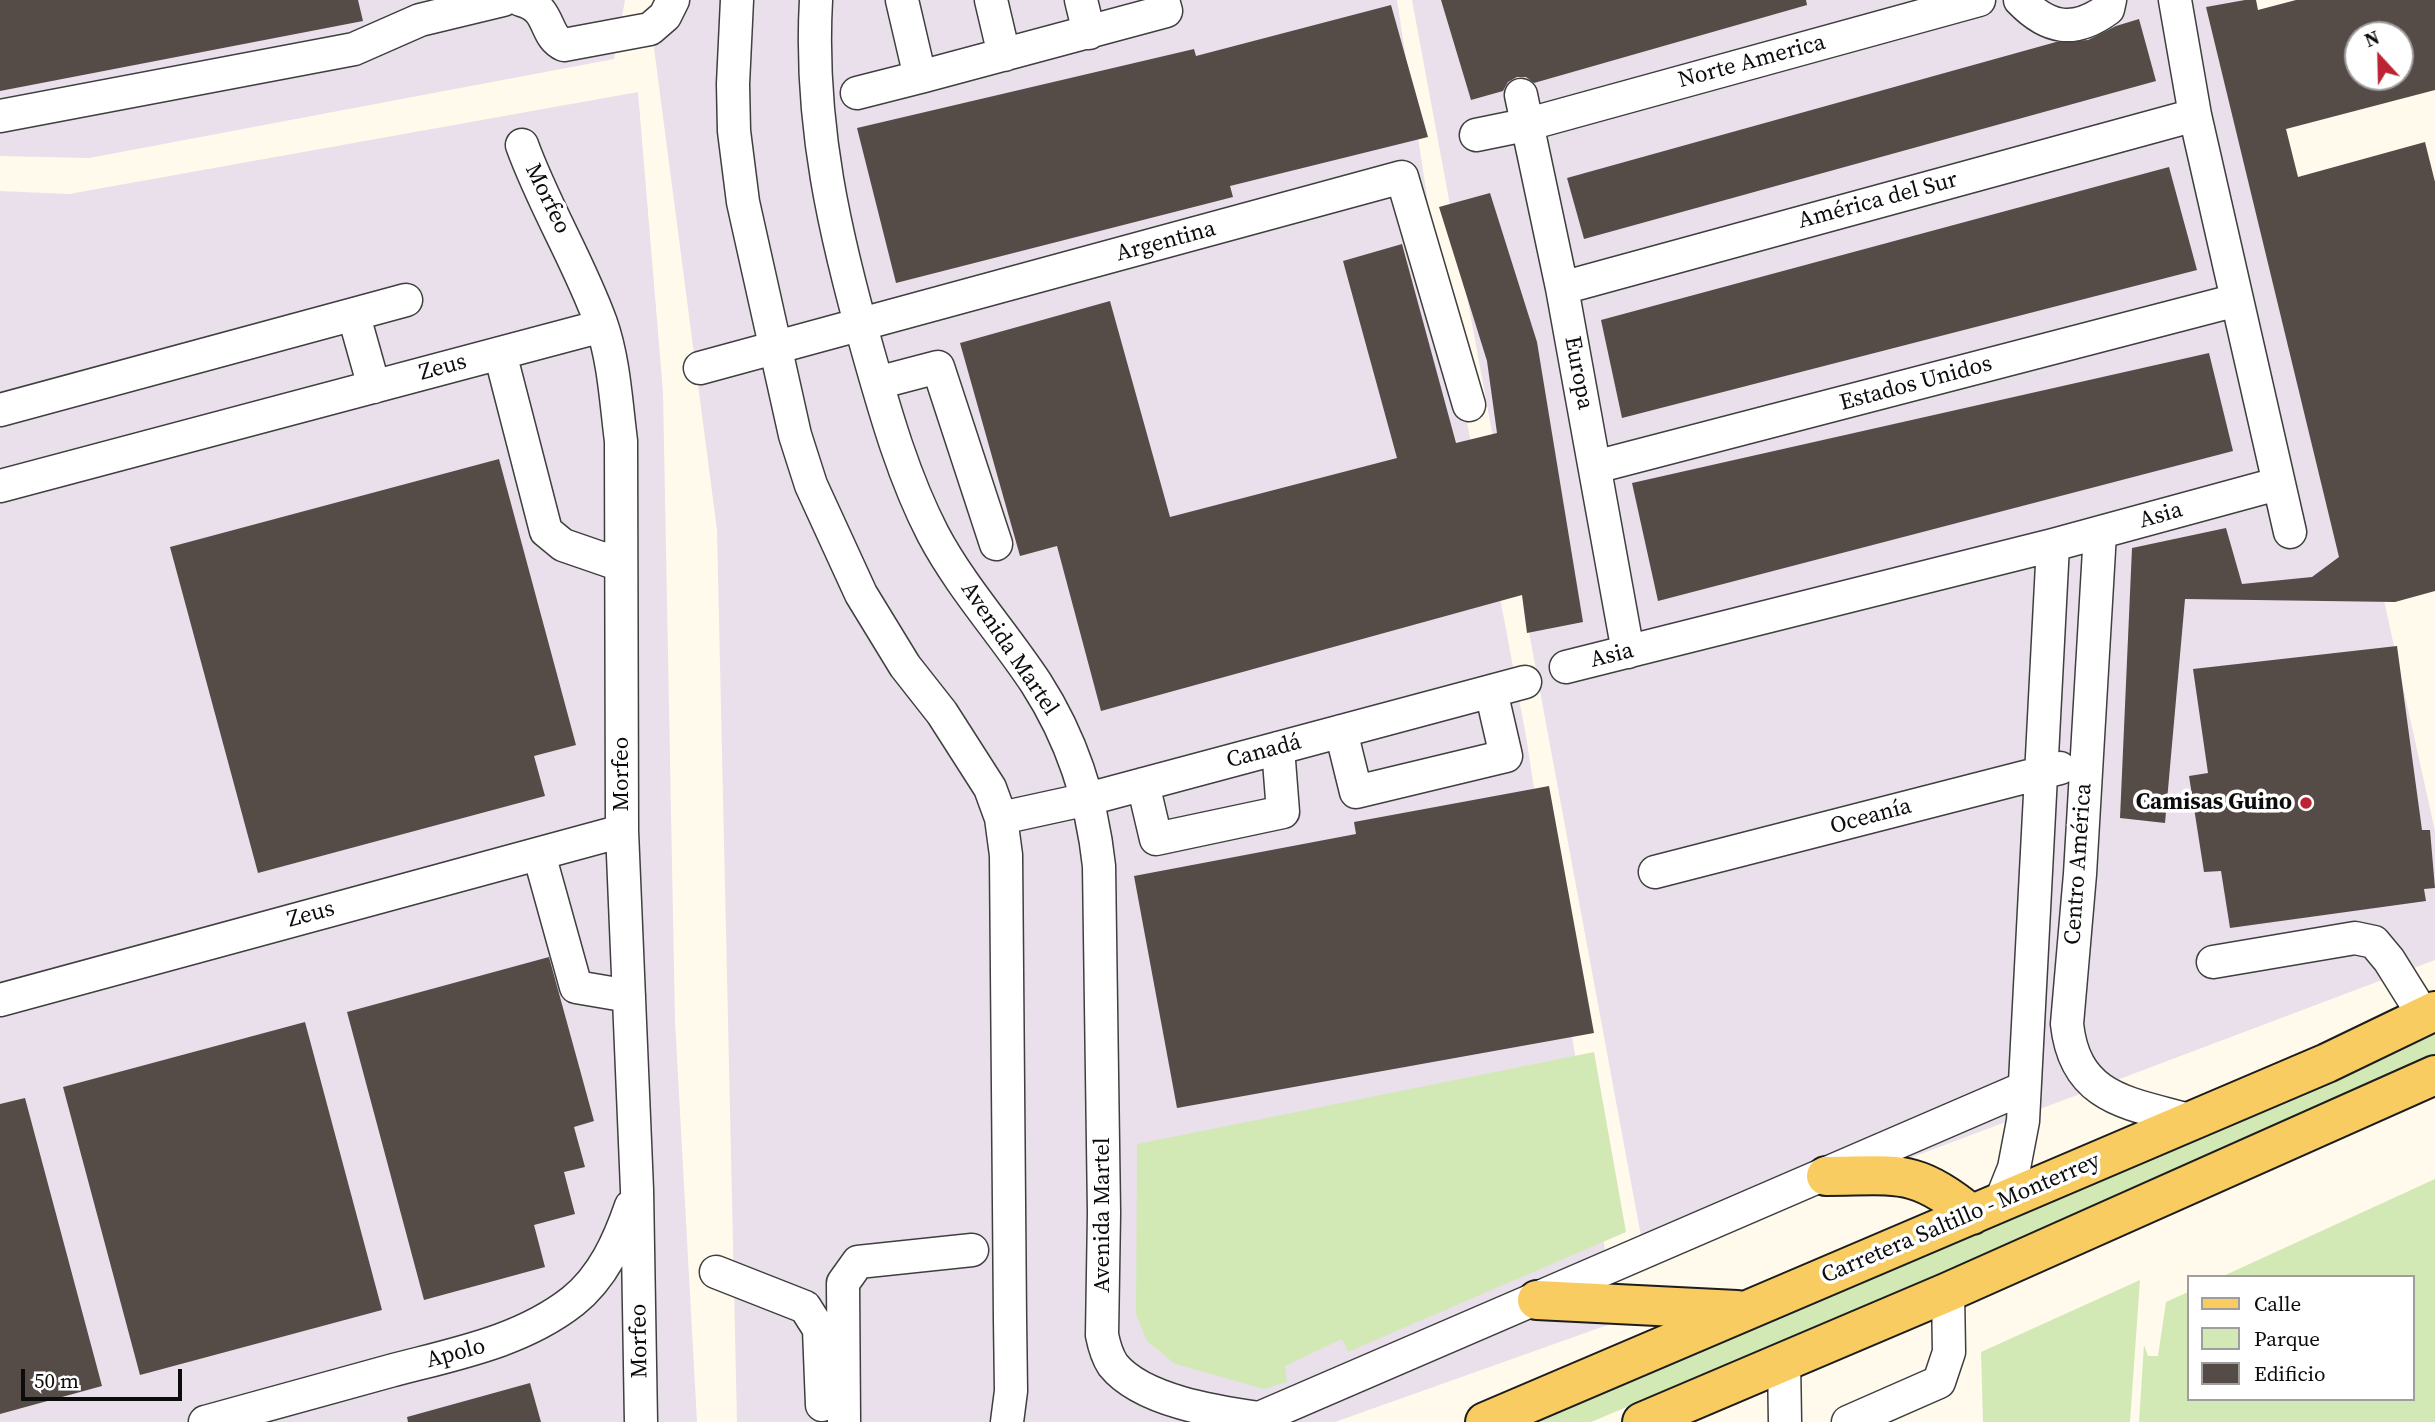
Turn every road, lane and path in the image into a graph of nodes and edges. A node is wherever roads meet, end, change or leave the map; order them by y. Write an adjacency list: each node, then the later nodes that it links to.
1 (503, 0): 20 (street)
2 (673, 0): 13 (street)
3 (737, 0): 29 (street)
4 (816, 0): 27 (street, Avenida Martel)
5 (902, 0): 16 (street)
6 (991, 0): 15 (street)
7 (1081, 0): 14 (street)
8 (1163, 0): 14 (street)
9 (1979, 0): 18 (street, Norte America)
10 (2020, 0): 11 (street)
11 (2110, 0)
12 (2175, 0): 19 (street)
13 (533, 2)
14 (1089, 33): 15 (street)
15 (1004, 55): 16 (street)
16 (920, 77): 17 (street)
17 (857, 93)
18 (1523, 110): 21 (street); 23 (street, Europa)
19 (2195, 115): 23 (street, América del Sur); 25 (street)
20 (0, 116)
21 (1476, 135)
22 (522, 145): 28 (street, Morfeo)
23 (1562, 288): 36 (street, Europa)
24 (406, 300): 26 (street)
25 (2237, 300): 36 (street, Estados Unidos); 37 (street)
26 (354, 316): 33 (street); 35 (street)
27 (861, 325): 29 (street, Argentina); 32 (street, Avenida Martel); 34 (street, Argentina)
28 (602, 326): 30 (street, Zeus); 43 (street, Morfeo)
29 (774, 349): 31 (street, Argentina); 54 (street)
30 (500, 353): 33 (street, Zeus); 43 (street)
31 (700, 368)
32 (877, 383): 41 (street); 53 (street, Avenida Martel)
33 (374, 387): 38 (street, Zeus)
34 (1469, 405)
35 (0, 410)
36 (1595, 467): 44 (street, Europa)
37 (2277, 484): 39 (street); 40 (street, Asia)
38 (0, 486)
39 (2290, 532)
40 (2100, 533): 42 (street, Asia); 50 (street, Centro América)
41 (996, 544)
42 (2053, 545): 44 (street, Asia); 51 (street, Centro América)
43 (621, 565): 55 (street, Morfeo)
44 (1628, 652): 45 (street, Asia)
45 (1566, 667)
46 (1525, 682): 47 (street, Canadá)
47 (1490, 691): 48 (street, Canadá); 48 (street)
48 (1341, 731): 49 (street, Canadá)
49 (1278, 748): 52 (street, Canadá); 52 (street)
50 (2087, 763): 51 (street, Oceanía); 64 (street, Centro América)
51 (2040, 772): 57 (street, Oceanía); 63 (street, Centro América)
52 (1143, 784): 53 (street, Canadá)
53 (1088, 799): 54 (street, Canadá); 74 (street, Avenida Martel)
54 (1001, 818): 79 (street)
55 (622, 831): 56 (street, Zeus); 59 (street, Morfeo)
56 (539, 854): 59 (street); 60 (street, Zeus)
57 (1655, 872)
58 (2213, 962): 61 (street)
59 (629, 996): 66 (street, Morfeo)
60 (0, 1000)
61 (2430, 1014): 64 (main road, Carretera Saltillo - Monterrey)
62 (2435, 1075): 70 (main road)
63 (2024, 1088): 65 (street); 67 (street, Centro América)
64 (2189, 1120): 67 (main road, Carretera Saltillo - Monterrey)
65 (1826, 1176): 67 (main road); 71 (street)
66 (637, 1190): 75 (street, Apolo); 76 (street, Morfeo)
67 (1986, 1209): 72 (main road, Carretera Saltillo - Monterrey)
68 (972, 1250): 78 (street)
69 (716, 1272): 77 (street)
70 (1948, 1292): 73 (main road); 83 (street)
71 (1538, 1300): 72 (main road); 74 (street)
72 (1750, 1311): 80 (main road, Carretera Saltillo - Monterrey)
73 (1784, 1360): 81 (main road); 82 (street)
74 (1255, 1420)
75 (205, 1422)
76 (641, 1422)
77 (822, 1422)
78 (844, 1422)
79 (1007, 1422)
80 (1485, 1422)
81 (1642, 1422)
82 (1785, 1422)
83 (1849, 1422)

